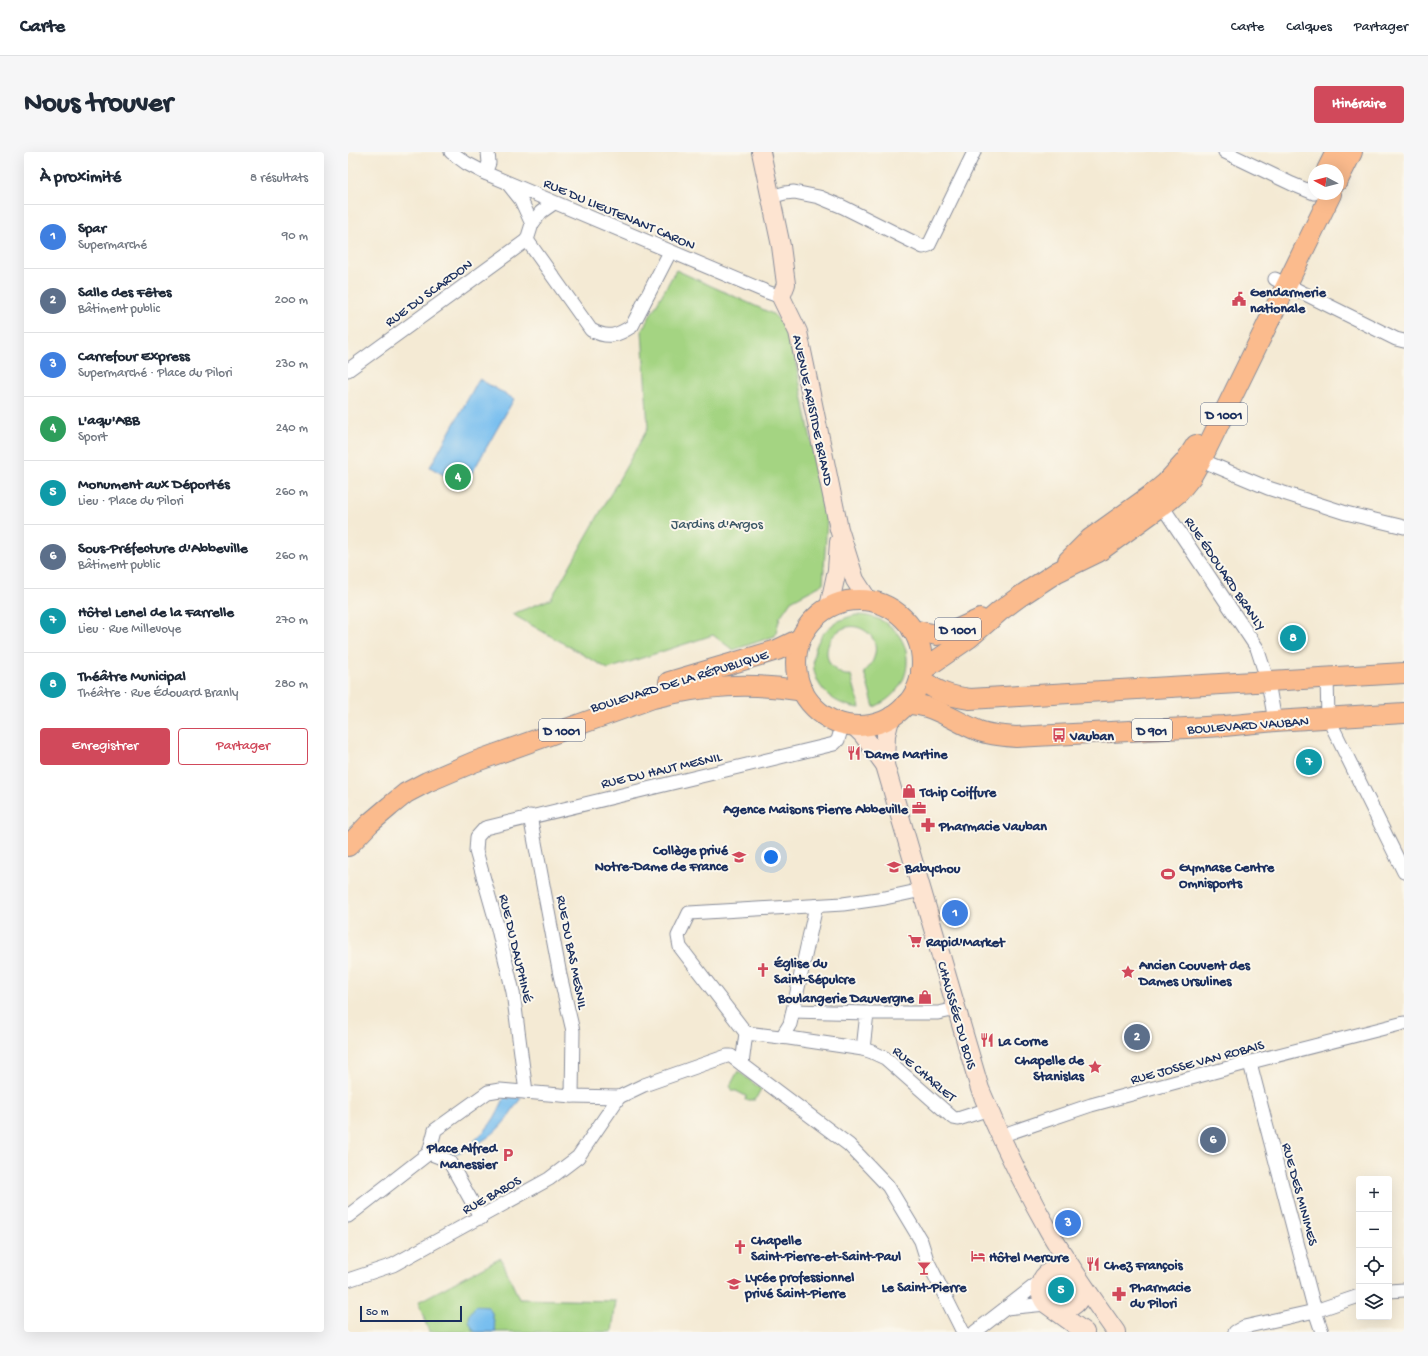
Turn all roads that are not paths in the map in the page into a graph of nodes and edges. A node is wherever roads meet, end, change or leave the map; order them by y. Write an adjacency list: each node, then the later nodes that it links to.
1 (451, 152): 10 (street, RUE DU LIEUTENANT CARON)
2 (488, 152): 10 (street)
3 (761, 152): 13 (street)
4 (974, 152): 13 (street)
5 (1225, 152): 12 (street)
6 (1336, 152): 8 (main road)
7 (1352, 152): 9 (main road)
8 (1330, 164)
9 (1344, 168)
10 (485, 173): 11 (street, RUE DU LIEUTENANT CARON)
11 (508, 183): 15 (street, RUE DU LIEUTENANT CARON); 16 (street)
12 (1308, 190)
13 (770, 197): 20 (street)
14 (1319, 200): 19 (main road, D 1001)
15 (554, 203): 16 (street); 18 (street, RUE DU LIEUTENANT CARON)
16 (532, 224): 17 (street)
17 (527, 240): 18 (street); 22 (street, RUE DU SCARDON)
18 (670, 252): 20 (street, RUE DU LIEUTENANT CARON)
19 (1281, 283): 21 (street); 23 (main road, D 1001); 27 (main road, D 1001)
20 (781, 297): 26 (street, AVENUE ARISTIDE BRIAND)
21 (1404, 341)
22 (348, 370)
23 (1200, 460): 24 (main road, D 1001); 25 (street)
24 (1162, 506): 27 (main road, D 1001); 36 (street, RUE ÉDOUARD BRANLY)
25 (1404, 527)
26 (839, 530): 28 (street, AVENUE ARISTIDE BRIAND); 29 (street, AVENUE ARISTIDE BRIAND)
27 (1057, 572): 30 (main road, D 1001)
28 (868, 600): 29 (main road); 31 (main road)
29 (829, 607): 32 (main road)
30 (1000, 611): 31 (main road, D 1001); 34 (main road)
31 (912, 630): 34 (main road)
32 (800, 639): 37 (main road); 46 (main road, BOULEVARD DE LA RÉPUBLIQUE / D 1001)
33 (1404, 673): 35 (main road)
34 (921, 675): 36 (main road); 38 (main road)
35 (1327, 678): 36 (main road); 41 (street)
36 (1268, 682): 42 (street, RUE ÉDOUARD BRANLY)
37 (803, 691): 43 (main road); 48 (main road, BOULEVARD DE LA RÉPUBLIQUE / D 1001)
38 (906, 704): 40 (main road); 42 (main road, BOULEVARD VAUBAN / D 901)
39 (1404, 713): 41 (main road, BOULEVARD VAUBAN / D 901)
40 (891, 716): 43 (main road); 44 (street, CHAUSSÉE DU BOIS)
41 (1328, 718): 42 (main road, BOULEVARD VAUBAN / D 901); 49 (street)
42 (1275, 721)
43 (848, 724): 44 (street, CHAUSSÉE DU BOIS); 45 (street, RUE DU HAUT MESNIL)
44 (885, 765): 50 (street, CHAUSSÉE DU BOIS)
45 (530, 816): 47 (street, RUE DU HAUT MESNIL); 62 (street, RUE DU BAS MESNIL)
46 (348, 828)
47 (477, 837): 61 (street, RUE DU DAUPHINÉ)
48 (348, 846)
49 (1404, 872)
50 (922, 890): 51 (street); 52 (street, CHAUSSÉE DU BOIS)
51 (816, 906): 53 (street); 56 (street)
52 (957, 1009): 54 (street); 64 (street, CHAUSSÉE DU BOIS)
53 (793, 1011): 54 (street); 57 (street)
54 (867, 1013): 58 (street)
55 (1404, 1023): 59 (street, RUE JOSSE VAN ROBAIS)
56 (746, 1034): 57 (street); 60 (street)
57 (782, 1037): 58 (street)
58 (863, 1049): 64 (street, RUE CHARLET)
59 (1250, 1063): 65 (street, RUE JOSSE VAN ROBAIS); 78 (street, RUE DES MINIMES)
60 (742, 1064): 63 (street); 80 (street)
61 (526, 1092): 62 (street); 66 (street)
62 (572, 1096): 63 (street)
63 (619, 1097): 68 (street, RUE BABOS)
64 (988, 1109): 65 (street, CHAUSSÉE DU BOIS)
65 (1000, 1136): 69 (street, CHAUSSÉE DU BOIS)
66 (430, 1154): 67 (street); 68 (street)
67 (348, 1216)
68 (480, 1218): 71 (street, RUE BABOS)
69 (1049, 1232): 70 (street); 72 (street, CHAUSSÉE DU BOIS)
70 (1045, 1276): 72 (street); 76 (street); 77 (street)
71 (348, 1280)
72 (1080, 1280): 76 (street); 82 (street, CHAUSSÉE DU BOIS)
73 (1404, 1290): 74 (street)
74 (1392, 1291)
75 (1356, 1297): 78 (street)
76 (1050, 1307): 77 (street); 81 (street)
77 (1006, 1308): 79 (street)
78 (1315, 1311): 83 (street); 84 (street, RUE DES MINIMES)
79 (980, 1330)
80 (963, 1332)
81 (1085, 1332)
82 (1116, 1332)
83 (1235, 1332)
84 (1322, 1332)

